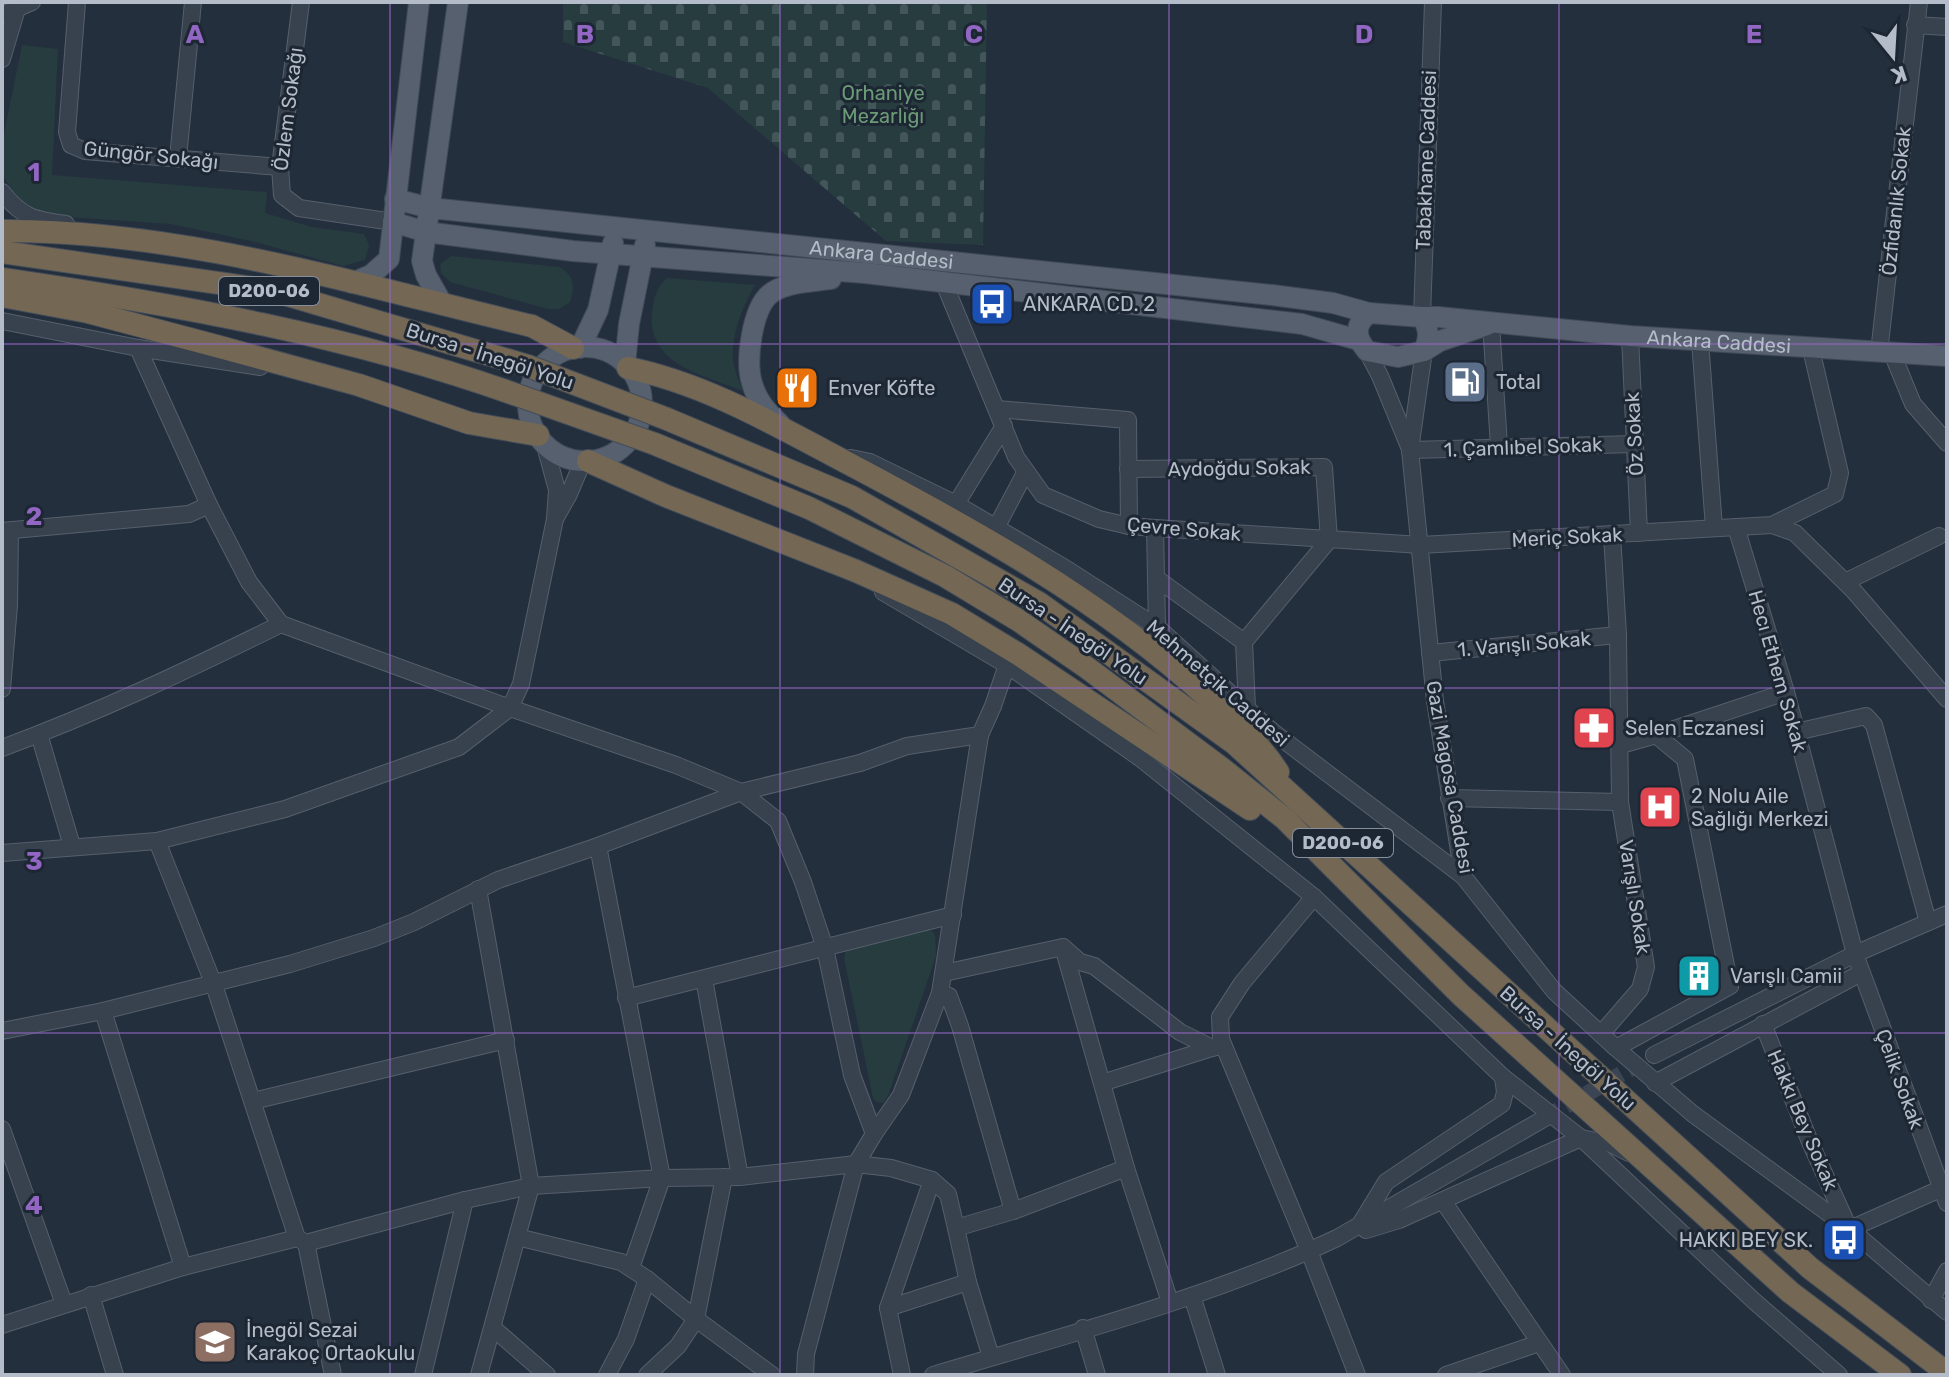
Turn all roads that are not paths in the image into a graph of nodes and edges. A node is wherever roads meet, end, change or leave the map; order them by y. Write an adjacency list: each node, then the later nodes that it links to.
1 (77, 2): 13 (street, Güngör Sokağı)
2 (193, 2): 13 (street)
3 (301, 2): 14 (street, Özlem Sokağı)
4 (419, 2): 16 (main road)
5 (458, 2): 17 (main road)
6 (1433, 2): 34 (street, Tabakhane Caddesi)
7 (1919, 2): 10 (street, Özfidanlık Sokak)
8 (23, 4): 9 (street); 12 (street)
9 (2, 15)
10 (1915, 25): 11 (street); 44 (street, Özfidanlık Sokak)
11 (1947, 27)
12 (2, 59)
13 (178, 158): 14 (street, Güngör Sokağı)
14 (280, 167): 18 (street, Özlem Sokağı)
15 (2, 192): 23 (street)
16 (395, 199): 17 (main road, Ankara Caddesi); 18 (main road)
17 (430, 208): 19 (main road, Ankara Caddesi); 22 (main road)
18 (393, 222): 22 (main road, Ankara Caddesi); 29 (main road)
19 (615, 227): 20 (main road, Ankara Caddesi); 25 (main road)
20 (647, 230): 26 (main road); 33 (main road, Ankara Caddesi)
21 (2, 231): 23 (highway)
22 (426, 232): 25 (main road, Ankara Caddesi); 32 (main road)
23 (134, 239): 29 (highway)
24 (2, 252): 97 (highway, Bursa - İnegöl Yolu / D200-06, bridge)
25 (612, 254): 26 (main road, Ankara Caddesi); 41 (main road)
26 (643, 256): 27 (main road, Ankara Caddesi); 46 (main road)
27 (865, 273): 30 (main road, Ankara Caddesi); 50 (main road)
28 (2, 279): 103 (highway, Bursa - İnegöl Yolu / D200-06, bridge)
29 (352, 283): 32 (highway)
30 (944, 283): 39 (main road, Ankara Caddesi); 48 (street, Çevre Sokak)
31 (2, 296): 47 (highway)
32 (443, 305): 41 (highway)
33 (1369, 313): 34 (main road, Ankara Caddesi); 39 (main road)
34 (1422, 317): 36 (main road, Ankara Caddesi); 43 (main road)
35 (2, 321): 40 (street)
36 (1491, 323): 37 (main road, Ankara Caddesi); 43 (main road, Ankara Caddesi); 54 (street)
37 (1630, 336): 38 (main road, Ankara Caddesi); 53 (street, Öz Sokak)
38 (1700, 341): 42 (main road, Ankara Caddesi); 68 (street)
39 (1363, 346): 43 (main road, Ankara Caddesi); 55 (street)
40 (138, 348): 47 (street); 61 (street)
41 (577, 348): 46 (main road); 51 (main road)
42 (1811, 349): 44 (main road, Ankara Caddesi); 63 (street)
43 (1424, 351): 55 (street)
44 (1885, 352): 45 (main road, Ankara Caddesi); 52 (street)
45 (1947, 356)
46 (627, 366): 50 (highway); 57 (main road)
47 (334, 378): 51 (highway)
48 (997, 409): 49 (street, Çevre Sokak); 58 (street)
49 (1004, 426): 59 (street, Çevre Sokak); 60 (street)
50 (796, 436): 56 (highway)
51 (541, 438): 57 (main road); 62 (street)
52 (1947, 443)
53 (1635, 444): 54 (street, 1. Çamlıbel Sokak); 70 (street, Öz Sokak)
54 (1499, 446): 55 (street, 1. Çamlıbel Sokak)
55 (1410, 450): 74 (street, Gazi Magosa Caddesi)
56 (829, 453): 60 (street, Mehmetçik Caddesi); 97 (highway)
57 (586, 461): 62 (street); 75 (highway)
58 (1128, 469): 65 (street); 73 (street, Aydoğdu Sokak)
59 (1026, 471): 64 (street); 65 (street, Çevre Sokak)
60 (956, 504): 64 (street, Mehmetçik Caddesi)
61 (209, 505): 69 (street); 78 (street)
62 (555, 519): 87 (street)
63 (1772, 525): 66 (street, Meriç Sokak); 77 (street)
64 (997, 526): 79 (street, Mehmetçik Caddesi)
65 (1129, 526): 67 (street, Çevre Sokak)
66 (1736, 527): 68 (street, Meriç Sokak); 85 (street, Hecı Ethem Sokak)
67 (1155, 528): 73 (street, Çevre Sokak); 76 (street)
68 (1714, 528): 70 (street, Meriç Sokak)
69 (6, 531): 84 (street)
70 (1639, 533): 71 (street, Meriç Sokak)
71 (1612, 534): 74 (street, Meriç Sokak); 80 (street, Varışlı Sokak)
72 (1939, 536): 77 (street)
73 (1329, 540): 74 (street, Çevre Sokak); 81 (street)
74 (1421, 545): 82 (street, Gazi Magosa Caddesi)
75 (826, 559): 83 (street); 103 (highway)
76 (1156, 578): 79 (street); 81 (street)
77 (1845, 582): 86 (street)
78 (281, 624): 87 (street); 90 (street)
79 (1157, 627): 88 (street, Mehmetçik Caddesi)
80 (1618, 635): 82 (street, 1. Varışlı Sokak); 93 (street, Varışlı Sokak)
81 (1244, 642): 88 (street)
82 (1430, 653): 96 (street, Gazi Magosa Caddesi)
83 (1007, 665): 91 (street); 106 (street)
84 (2, 689)
85 (1786, 692): 89 (street, Hecı Ethem Sokak); 92 (street)
86 (1947, 699)
87 (510, 708): 95 (street); 99 (street)
88 (1247, 708): 104 (street, Mehmetçik Caddesi)
89 (1796, 732): 109 (street); 110 (street, Hecı Ethem Sokak)
90 (39, 734): 94 (street); 100 (street)
91 (980, 735): 95 (street); 108 (street)
92 (1656, 735): 93 (street); 125 (street)
93 (1621, 745): 98 (street, Varışlı Sokak)
94 (2, 748)
95 (741, 792): 101 (street); 112 (street)
96 (1449, 798): 98 (street); 104 (street, Gazi Magosa Caddesi)
97 (1296, 800): 171 (highway, Bursa - İnegöl Yolu / D200-06)
98 (1620, 802): 122 (street, Varışlı Sokak)
99 (157, 841): 100 (street); 116 (street)
100 (72, 846): 102 (street)
101 (598, 846): 105 (street); 118 (street)
102 (2, 853)
103 (1337, 870): 135 (highway, Bursa - İnegöl Yolu / D200-06)
104 (1463, 876): 122 (street, Gazi Magosa Caddesi)
105 (478, 889): 116 (street); 123 (street)
106 (1314, 897): 124 (street); 127 (street)
107 (1947, 914): 109 (street)
108 (953, 915): 112 (street); 113 (street)
109 (1928, 922): 110 (street)
110 (1852, 946): 114 (street, Çelik Sokak); 126 (street)
111 (1063, 947): 113 (street); 124 (street); 128 (street)
112 (825, 948): 115 (street); 133 (street)
113 (944, 973): 117 (street)
114 (1861, 973): 120 (street); 142 (street, Çelik Sokak)
115 (704, 979): 118 (street); 138 (street)
116 (214, 985): 119 (street); 130 (street)
117 (940, 993): 133 (street); 145 (street)
118 (626, 998): 139 (street)
119 (103, 1011): 121 (street); 153 (street)
120 (1763, 1024): 129 (street, Hakkı Bey Sokak); 148 (street, Hakkı Bey Sokak)
121 (2, 1031)
122 (1601, 1034): 125 (street, Gazi Magosa Caddesi)
123 (506, 1040): 130 (street); 141 (street)
124 (1217, 1046): 128 (street); 152 (street)
125 (1616, 1048): 129 (street, Gazi Magosa Caddesi)
126 (1654, 1055)
127 (1503, 1077): 134 (street); 146 (street)
128 (1102, 1083): 137 (street)
129 (1655, 1083): 148 (street, Gazi Magosa Caddesi)
130 (253, 1101): 151 (street)
131 (1545, 1118): 146 (street)
132 (2, 1129): 162 (street)
133 (874, 1134): 136 (street)
134 (1581, 1138): 135 (street); 144 (street); 188 (street)
135 (1645, 1161): 189 (highway, Bursa - İnegöl Yolu / D200-06)
136 (856, 1164): 138 (street); 140 (street); 182 (street)
137 (1126, 1168): 145 (street); 161 (street)
138 (732, 1177): 139 (street); 165 (street)
139 (662, 1178): 141 (street); 154 (street)
140 (932, 1180): 147 (street); 163 (street)
141 (531, 1186): 143 (street); 149 (street)
142 (1945, 1192): 148 (street)
143 (465, 1200): 151 (street); 176 (street)
144 (1443, 1201): 150 (street); 169 (street)
145 (1013, 1211): 147 (street)
146 (1359, 1226): 150 (street)
147 (956, 1228): 157 (street)
148 (1850, 1229): 160 (street, Hakkı Bey Sokak)
149 (517, 1237): 154 (street); 167 (street)
150 (1337, 1238): 152 (street)
151 (301, 1240): 153 (street); 175 (street)
152 (1309, 1251): 159 (street); 186 (street)
153 (183, 1267): 158 (street)
154 (631, 1268): 156 (street)
155 (1947, 1271): 160 (street)
156 (647, 1279): 165 (street); 179 (street)
157 (968, 1282): 163 (street); 170 (street)
158 (91, 1295): 162 (street); 174 (street)
159 (1192, 1296): 161 (street); 185 (street)
160 (1939, 1300): 164 (street, Hakkı Bey Sokak)
161 (1170, 1302): 168 (street)
162 (64, 1304): 166 (street)
163 (888, 1308): 183 (street)
164 (1947, 1312)
165 (696, 1319): 180 (street); 181 (street)
166 (2, 1325)
167 (493, 1328): 177 (street); 178 (street)
168 (1083, 1328): 170 (street); 184 (street)
169 (1539, 1343): 173 (street); 187 (street)
170 (991, 1357): 172 (street)
171 (1947, 1373)
172 (941, 1374)
173 (1451, 1374)
174 (115, 1375)
175 (333, 1375)
176 (423, 1375)
177 (479, 1375)
178 (547, 1375)
179 (607, 1375)
180 (647, 1375)
181 (772, 1375)
182 (805, 1375)
183 (902, 1375)
184 (1097, 1375)
185 (1217, 1375)
186 (1357, 1375)
187 (1562, 1375)
188 (1839, 1375)
189 (1900, 1375)

